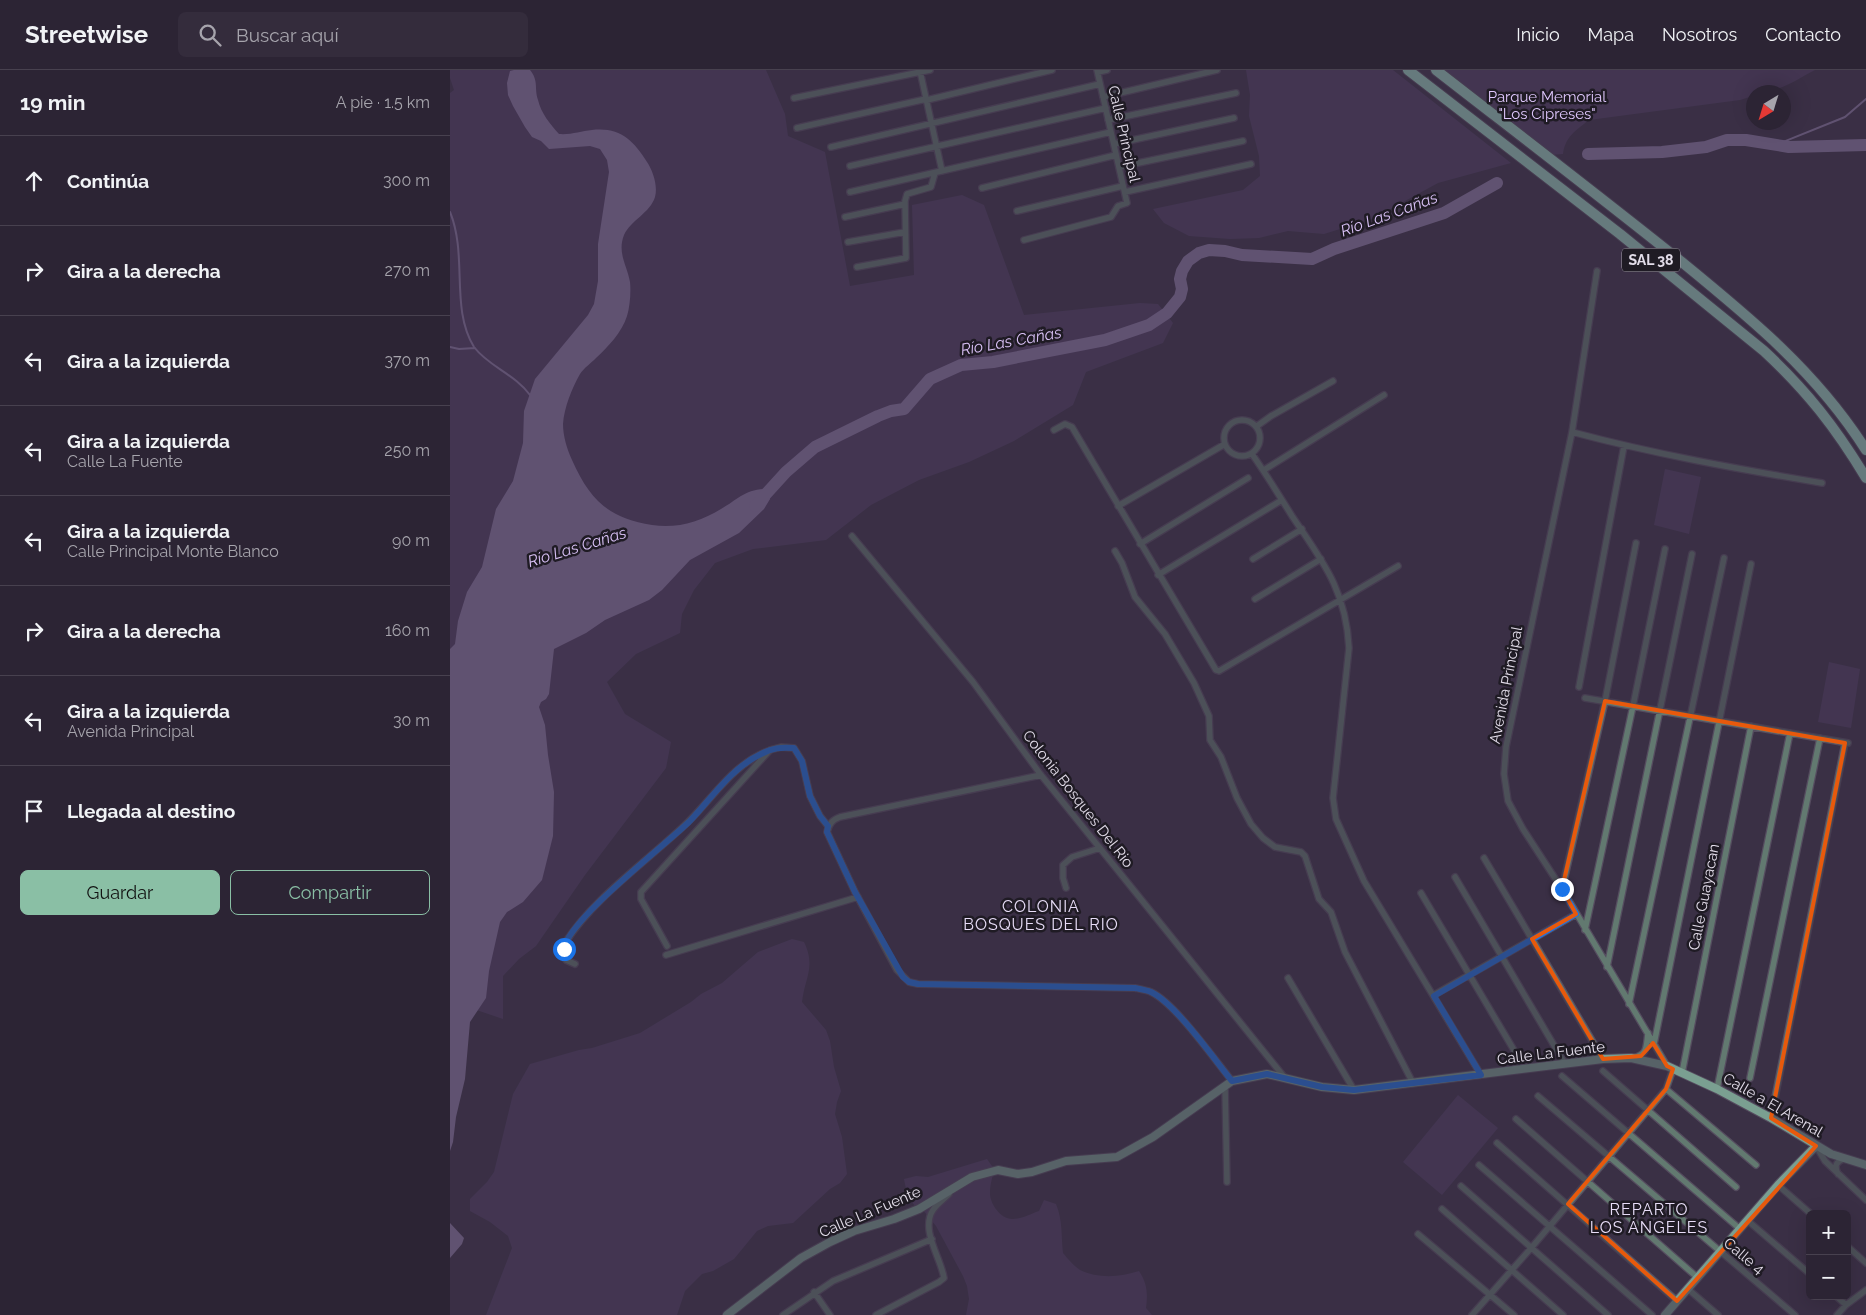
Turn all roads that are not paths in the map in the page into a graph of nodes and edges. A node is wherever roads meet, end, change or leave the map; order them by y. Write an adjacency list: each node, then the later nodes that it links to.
1 (930, 70): 7 (street)
2 (1052, 70): 13 (street)
3 (1107, 70): 8 (street)
4 (1217, 70): 11 (street)
5 (1408, 70): 34 (highway, SAL 38)
6 (1436, 70): 32 (highway, SAL 38)
7 (921, 71): 12 (street); 13 (street)
8 (1097, 71): 9 (street, Calle Principal)
9 (1100, 84): 11 (street, Calle Principal); 17 (street)
10 (1236, 93): 16 (street)
11 (1103, 97): 14 (street, Calle Principal)
12 (794, 98)
13 (927, 99): 17 (street); 18 (street)
14 (1106, 108): 16 (street, Calle Principal); 23 (street)
15 (1234, 118): 21 (street)
16 (1108, 120): 19 (street, Calle Principal)
17 (932, 124): 22 (street); 23 (street)
18 (797, 128)
19 (1111, 132): 21 (street, Calle Principal); 28 (street)
20 (1243, 140): 27 (street)
21 (1114, 144): 24 (street, Calle Principal)
22 (830, 147)
23 (937, 147): 26 (street); 28 (street)
24 (1116, 155): 27 (street, Calle Principal); 29 (street)
25 (1251, 164): 30 (street)
26 (850, 166)
27 (1119, 167): 30 (street, Calle Principal)
28 (939, 172): 31 (street); 33 (street)
29 (982, 188)
30 (1124, 189): 35 (street); 40 (street, Calle Principal)
31 (850, 192)
32 (1598, 196): 34 (highway); 37 (highway, SAL 38)
33 (905, 204): 36 (street); 38 (street)
34 (1589, 210): 39 (highway, SAL 38)
35 (1017, 211)
36 (845, 217)
37 (1631, 221): 39 (highway); 51 (highway, SAL 38)
38 (905, 232): 41 (street); 42 (street)
39 (1620, 234): 55 (highway, SAL 38)
40 (1024, 240)
41 (848, 242)
42 (857, 266)
43 (1597, 271): 48 (street, Avenida Principal)
44 (1333, 381): 46 (street)
45 (1384, 395): 53 (street)
46 (1256, 426): 49 (street); 52 (street)
47 (1054, 430): 58 (street)
48 (1572, 432): 50 (street); 91 (street, Avenida Principal)
49 (1225, 444): 52 (street); 58 (street)
50 (1624, 446): 56 (street); 74 (street)
51 (1866, 450)
52 (1252, 454): 53 (street)
53 (1264, 470): 57 (street)
54 (1248, 478): 62 (street)
55 (1866, 478)
56 (1822, 482)
57 (1282, 500): 59 (street); 71 (street)
58 (1118, 506): 62 (street)
59 (1302, 529): 67 (street); 68 (street)
60 (852, 536): 85 (street, Colonia Bosques Del Rio)
61 (1636, 542): 76 (street)
62 (1140, 544): 71 (street)
63 (1665, 549): 77 (street)
64 (1115, 551): 120 (street)
65 (1692, 554): 78 (street)
66 (1724, 558): 79 (street)
67 (1252, 559)
68 (1321, 559): 72 (street); 73 (street)
69 (1751, 564): 80 (street)
70 (1398, 566): 73 (street)
71 (1158, 575): 73 (street)
72 (1255, 599)
73 (1342, 600): 104 (street)
74 (1579, 687)
75 (1585, 698): 76 (street)
76 (1605, 702): 77 (street); 91 (street)
77 (1634, 706): 78 (street); 95 (street)
78 (1661, 711): 79 (street); 101 (street)
79 (1690, 716): 80 (street); 105 (street)
80 (1718, 721): 81 (street); 107 (street)
81 (1751, 726): 82 (street); 114 (street, Calle Guayacan)
82 (1790, 733): 83 (street); 122 (street)
83 (1820, 738): 118 (street); 126 (street)
84 (770, 750): 86 (street); 97 (street); 100 (street)
85 (1041, 775): 86 (street); 87 (street, Colonia Bosques Del Rio)
86 (828, 826): 93 (street)
87 (1100, 848): 90 (street); 117 (street, Colonia Bosques Del Rio)
88 (1484, 858): 96 (street)
89 (1454, 877): 99 (street)
90 (1066, 888)
91 (1562, 889): 94 (street, Avenida Principal)
92 (1421, 894): 102 (street)
93 (858, 896): 98 (street); 119 (street)
94 (1576, 914): 95 (street, Avenida Principal); 96 (street)
95 (1585, 930): 101 (street, Avenida Principal)
96 (1532, 939): 99 (street); 110 (street)
97 (667, 946)
98 (666, 955)
99 (1501, 956): 102 (street); 111 (street)
100 (575, 964)
101 (1607, 967): 105 (street, Avenida Principal)
102 (1468, 975): 104 (street); 108 (street)
103 (1288, 978): 123 (street)
104 (1434, 996): 115 (street)
105 (1630, 1004): 106 (street, Avenida Principal)
106 (1648, 1033): 107 (street, Avenida Principal); 109 (street)
107 (1654, 1044): 112 (street, Avenida Principal)
108 (1518, 1057)
109 (1631, 1058): 110 (street, Calle La Fuente); 112 (street, Calle La Fuente)
110 (1603, 1059): 111 (street, Calle La Fuente)
111 (1565, 1064): 115 (street, Calle La Fuente)
112 (1670, 1068): 114 (street, Calle a El Arenal); 121 (street)
113 (1603, 1071): 125 (street)
114 (1682, 1073): 122 (street, Calle a El Arenal)
115 (1481, 1075): 120 (street, Calle La Fuente)
116 (1562, 1076): 128 (street)
117 (1284, 1078): 119 (street, Calle La Fuente); 123 (street, Calle La Fuente)
118 (1750, 1078)
119 (1229, 1083): 137 (street); 139 (street, Calle La Fuente)
120 (1414, 1083): 123 (street, Calle La Fuente)
121 (1666, 1089): 125 (street); 134 (street)
122 (1717, 1089): 126 (street, Calle a El Arenal)
123 (1354, 1090)
124 (1538, 1096): 131 (street, Calle 4)
125 (1647, 1111): 128 (street); 142 (street)
126 (1771, 1118): 130 (street, Calle a El Arenal)
127 (1516, 1119): 138 (street)
128 (1629, 1134): 131 (street); 149 (street)
129 (1497, 1143): 144 (street)
130 (1816, 1146): 132 (street, Calle a El Arenal); 136 (street); 140 (street)
131 (1609, 1157): 138 (street); 154 (street, Calle 4)
132 (1843, 1159): 135 (street, Calle a El Arenal); 136 (street)
133 (1479, 1165): 148 (street)
134 (1756, 1165)
135 (1866, 1165)
136 (1839, 1175): 143 (street)
137 (1227, 1182)
138 (1587, 1182): 144 (street); 158 (street)
139 (959, 1183): 151 (street); 166 (street, Calle La Fuente)
140 (1778, 1185): 146 (street); 147 (street)
141 (1461, 1186): 152 (street)
142 (1736, 1187)
143 (1866, 1200)
144 (1568, 1204): 148 (street); 164 (street)
145 (1442, 1209): 156 (street)
146 (1806, 1210)
147 (1748, 1220): 149 (street); 157 (street)
148 (1550, 1226): 152 (street); 174 (street)
149 (1740, 1229): 154 (street)
150 (1418, 1234): 162 (street)
151 (932, 1239): 161 (street); 169 (street)
152 (1532, 1247): 156 (street); 173 (street)
153 (1851, 1250): 155 (street)
154 (1720, 1252): 158 (street); 177 (street, Calle 4)
155 (1866, 1263)
156 (1512, 1269): 162 (street); 172 (street)
157 (1806, 1271)
158 (1698, 1278): 159 (street)
159 (1688, 1289): 164 (street); 176 (street)
160 (1866, 1290): 165 (street)
161 (814, 1292): 167 (street); 168 (street)
162 (1490, 1294): 170 (street); 171 (street)
163 (1840, 1300): 165 (street)
164 (1678, 1301): 175 (street)
165 (1846, 1305): 178 (street)
166 (727, 1315)
167 (783, 1315)
168 (830, 1315)
169 (876, 1315)
170 (1472, 1315)
171 (1514, 1315)
172 (1563, 1315)
173 (1608, 1315)
174 (1652, 1315)
175 (1666, 1315)
176 (1718, 1315)
177 (1795, 1315)
178 (1837, 1315)

